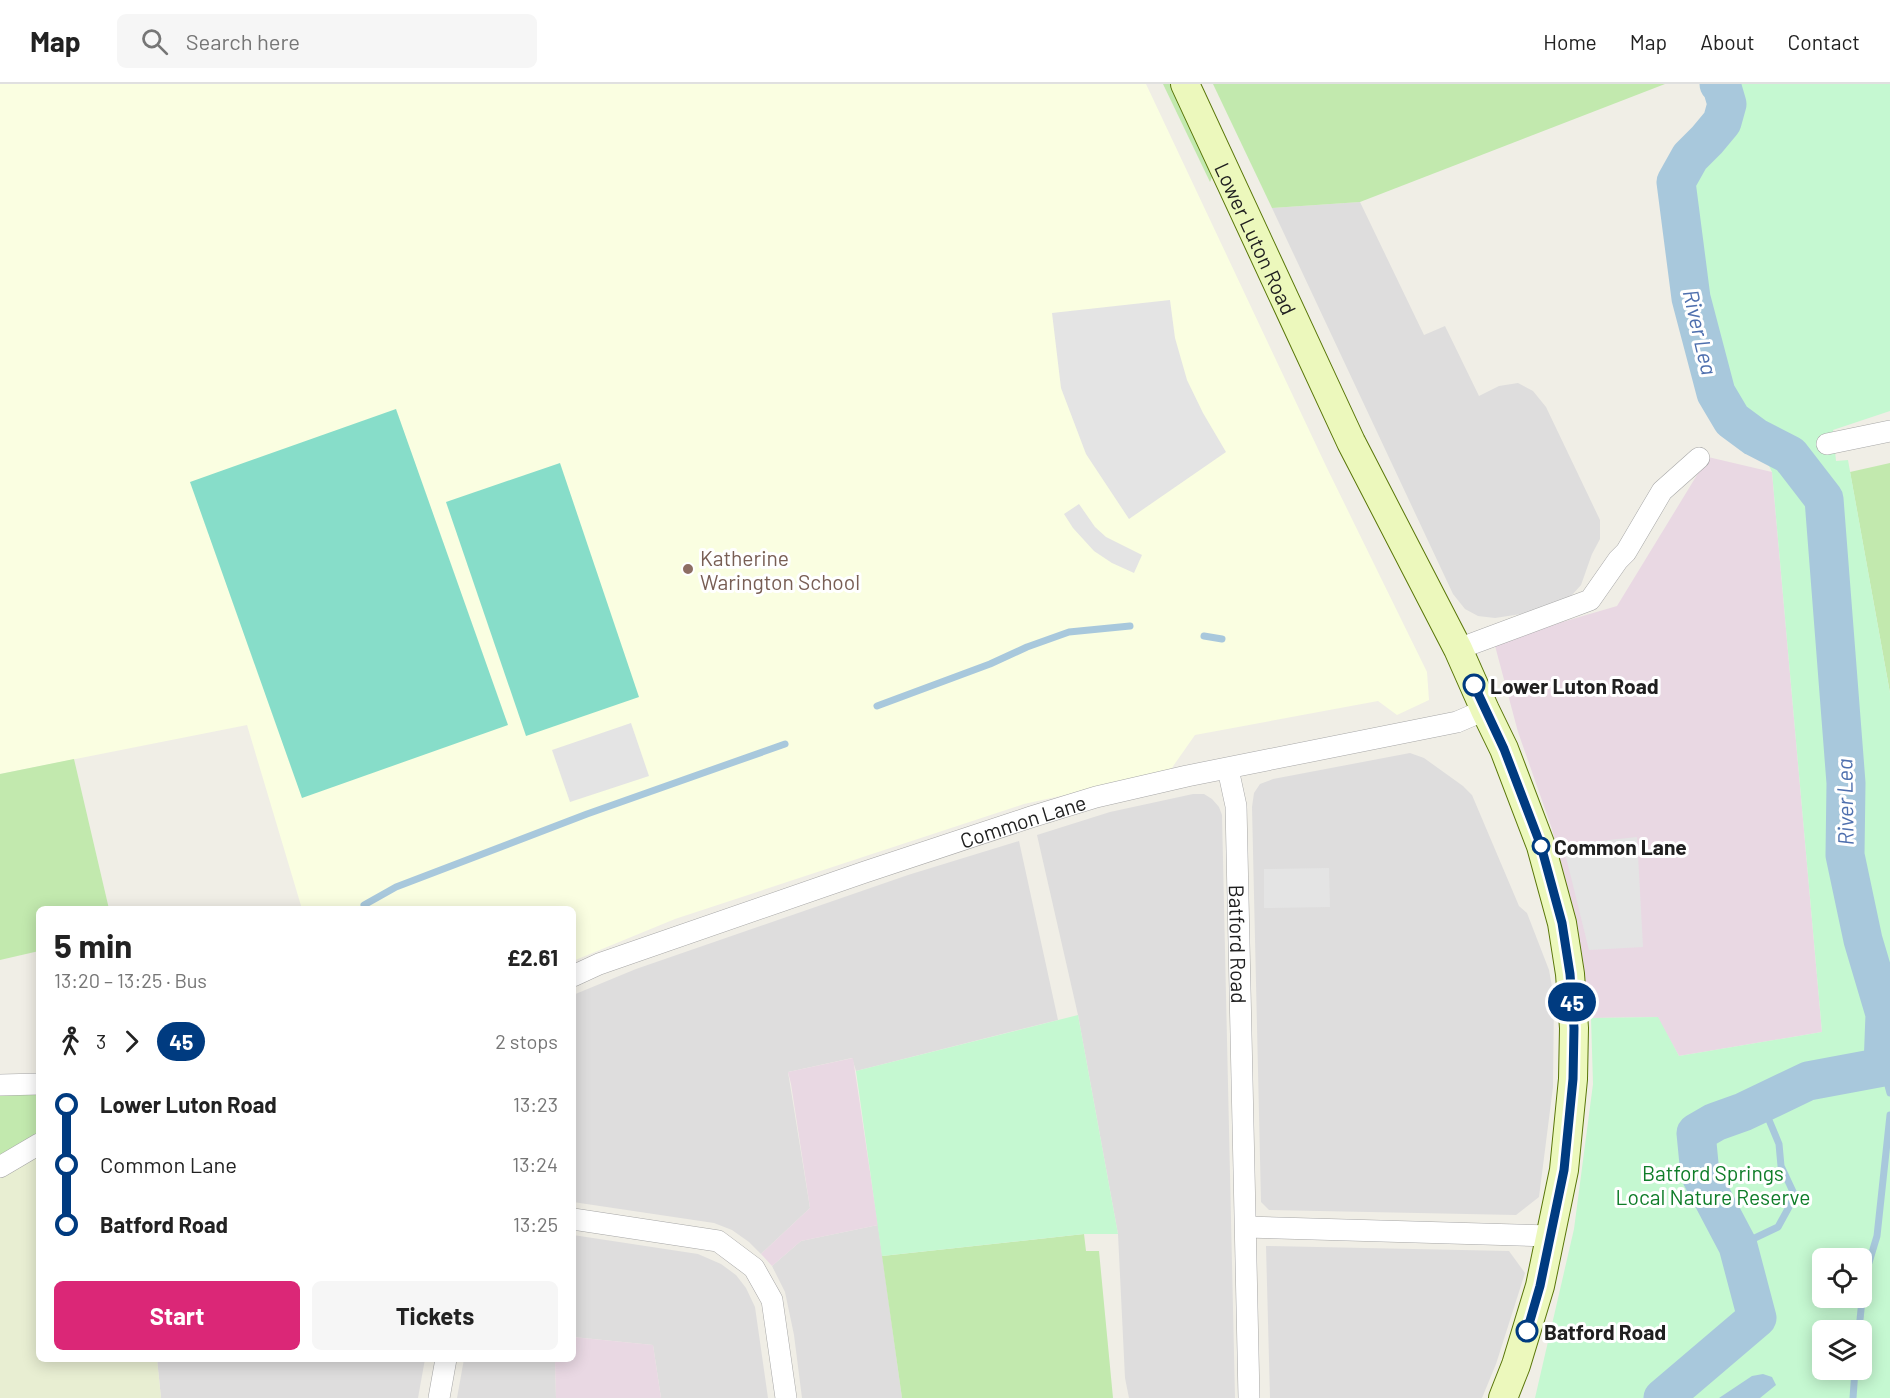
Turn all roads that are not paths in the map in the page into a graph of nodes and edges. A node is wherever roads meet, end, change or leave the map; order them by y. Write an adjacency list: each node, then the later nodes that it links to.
1 (1185, 84): 5 (main road, Lower Luton Road)
2 (1890, 431): 3 (street)
3 (1827, 444)
4 (1699, 458): 5 (street)
5 (1458, 649): 6 (main road, Lower Luton Road)
6 (1485, 710): 7 (street, Common Lane); 15 (main road, Lower Luton Road)
7 (1228, 769): 8 (street, Common Lane); 14 (street, Batford Road)
8 (576, 975)
9 (36, 1084): 10 (street)
10 (0, 1085)
11 (36, 1146): 12 (street)
12 (0, 1167)
13 (576, 1219): 18 (street)
14 (1246, 1227): 15 (street); 19 (street, Batford Road)
15 (1551, 1236): 20 (main road, Lower Luton Road)
16 (445, 1362): 17 (street)
17 (439, 1398)
18 (786, 1398)
19 (1249, 1398)
20 (1503, 1398)

